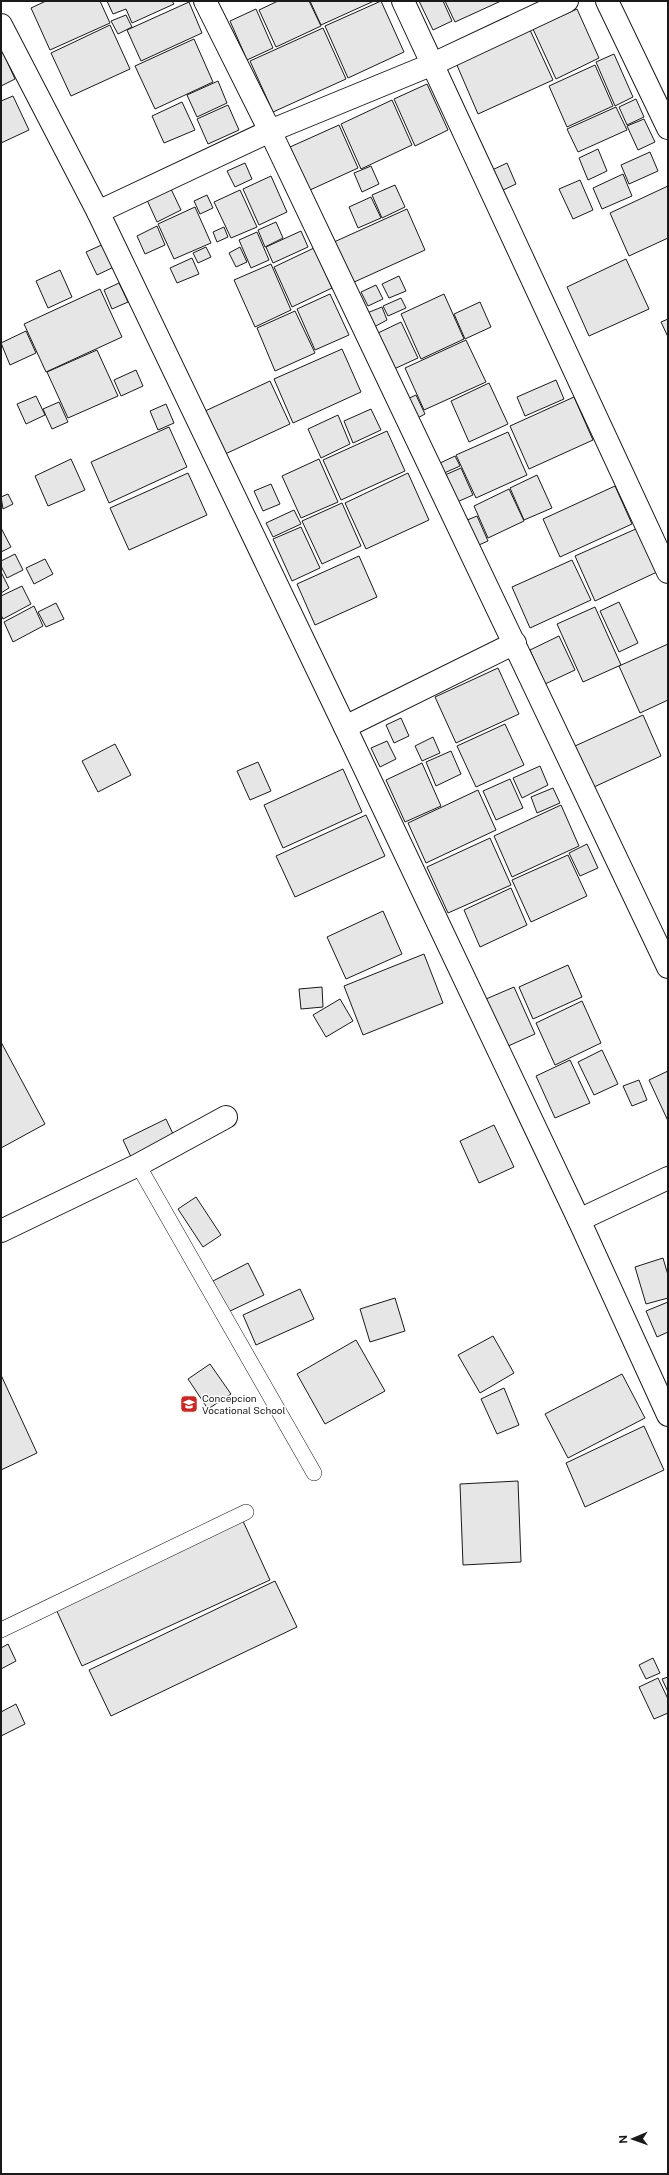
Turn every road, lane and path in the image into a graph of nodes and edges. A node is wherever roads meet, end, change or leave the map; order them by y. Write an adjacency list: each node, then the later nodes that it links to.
1 (204, 1): 8 (street)
2 (403, 1): 6 (street)
3 (567, 1): 6 (street)
4 (607, 1): 7 (street)
5 (1, 25): 9 (street)
6 (433, 64): 8 (street); 10 (street)
7 (668, 128)
8 (270, 131): 9 (street); 11 (street)
9 (98, 212): 12 (street)
10 (668, 572)
11 (514, 643): 12 (street); 13 (street)
12 (345, 727): 17 (street)
13 (668, 967)
14 (226, 1117): 15 (street)
15 (138, 1165): 18 (street); 20 (lane)
16 (668, 1178): 17 (street)
17 (579, 1220): 19 (street)
18 (1, 1231)
19 (668, 1415)
20 (314, 1474)
21 (246, 1512): 22 (lane)
22 (1, 1630)

